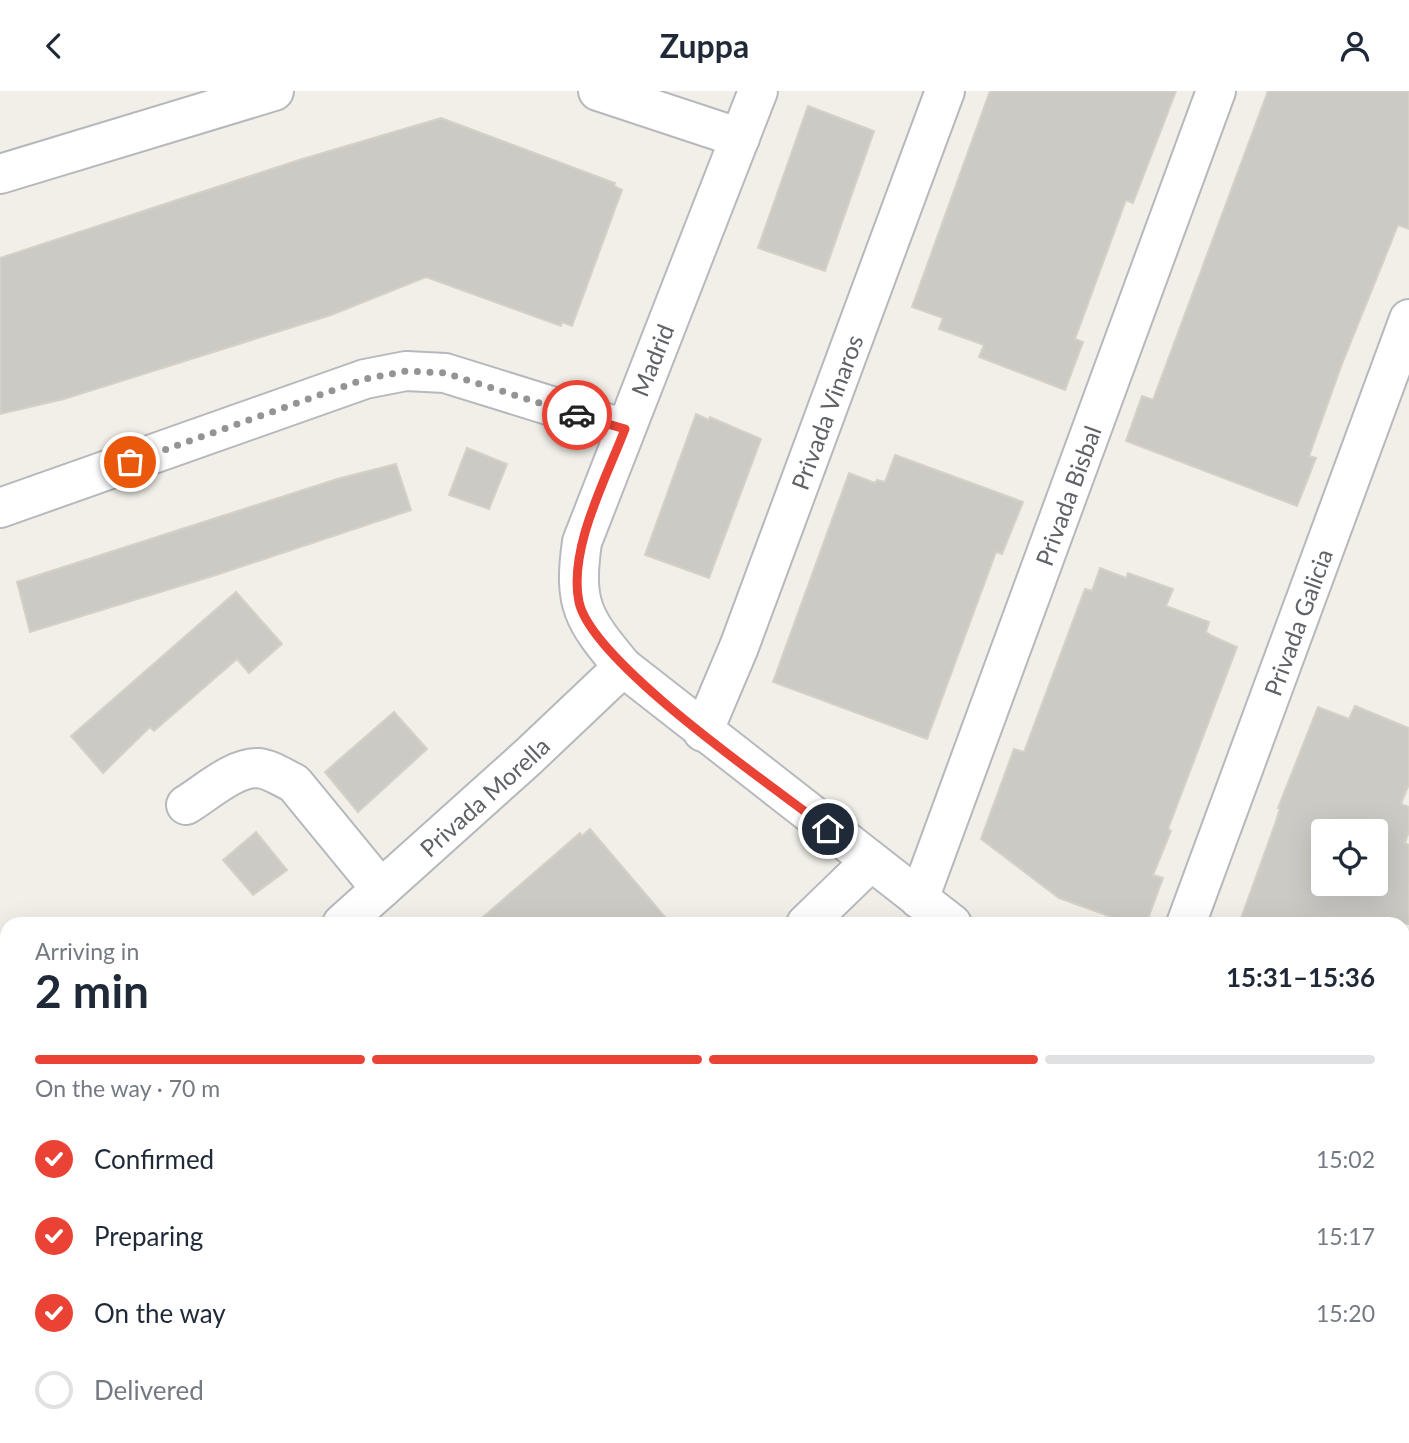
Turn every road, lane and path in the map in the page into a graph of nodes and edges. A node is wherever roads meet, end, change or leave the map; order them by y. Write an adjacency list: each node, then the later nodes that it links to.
1 (274, 91): 7 (street)
2 (598, 91): 6 (street)
3 (758, 91): 6 (street, Madrid)
4 (945, 91): 12 (street, Privada Vinaros)
5 (1216, 91): 16 (street, Privada Bisbal)
6 (740, 138): 9 (street, Madrid)
7 (0, 174)
8 (1409, 319): 20 (street, Privada Galicia)
9 (625, 429): 10 (street); 11 (street, Madrid)
10 (0, 509)
11 (623, 667): 12 (street, Madrid); 15 (street, Privada Morella)
12 (703, 732): 14 (street, Madrid)
13 (186, 805): 15 (street)
14 (870, 862): 16 (street, Madrid); 18 (street)
15 (381, 889): 17 (street, Privada Morella)
16 (919, 899): 19 (street, Madrid)
17 (350, 917)
18 (813, 917)
19 (943, 917)
20 (1189, 917)

